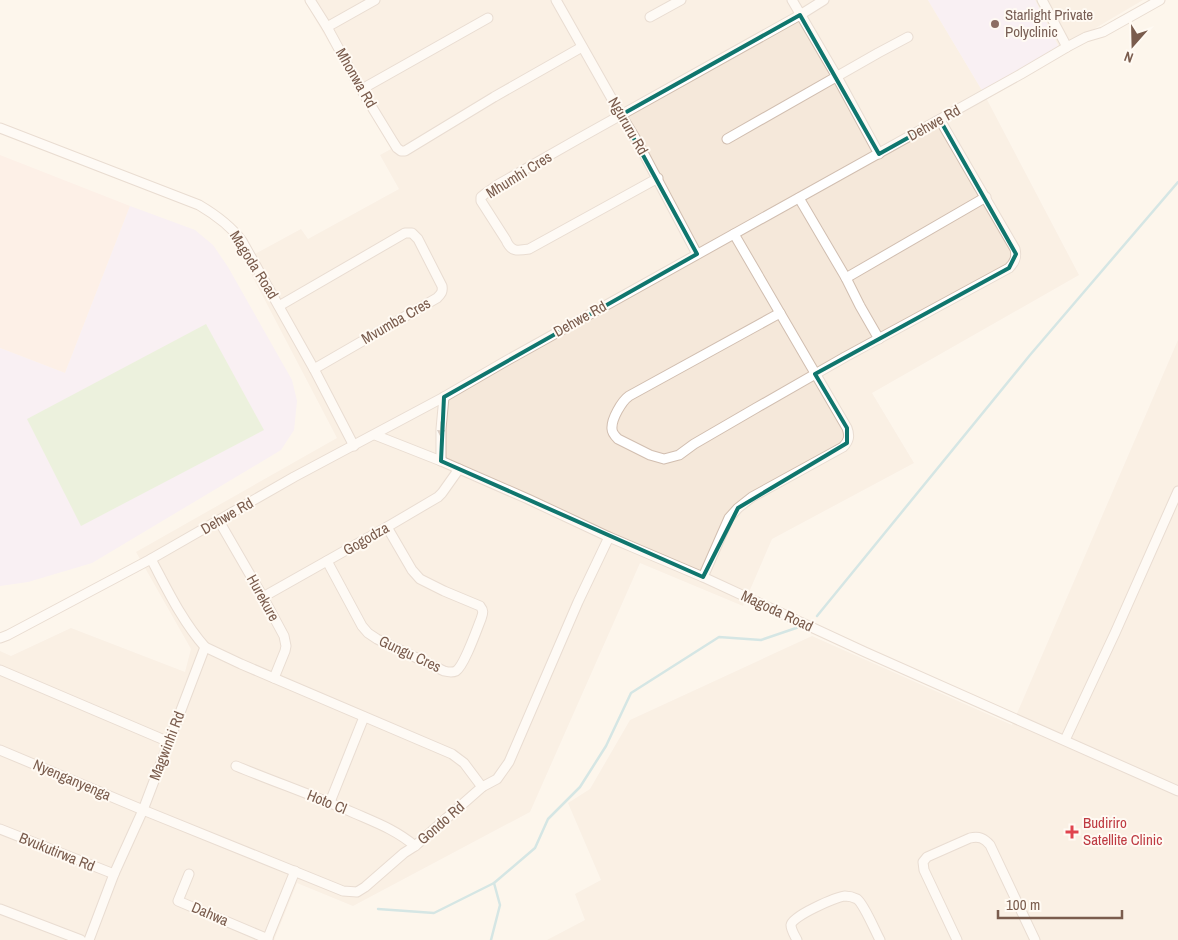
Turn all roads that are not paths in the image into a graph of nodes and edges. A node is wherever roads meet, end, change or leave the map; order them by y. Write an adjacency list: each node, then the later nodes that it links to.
1 (310, 0): 12 (street, Mhonwa Rd)
2 (375, 0): 12 (street)
3 (556, 0): 14 (street, Ngururu Rd)
4 (681, 0): 10 (street)
5 (792, 0): 9 (street)
6 (824, 0): 9 (street)
7 (1042, 0): 15 (street)
8 (1160, 0): 15 (street, Dehwe Rd)
9 (800, 15): 16 (street); 18 (street)
10 (650, 17)
11 (488, 18): 17 (street)
12 (328, 27): 17 (street, Mhonwa Rd)
13 (908, 37): 16 (street)
14 (582, 47): 17 (street, Mhonwa Rd); 18 (street, Ngururu Rd)
15 (1068, 47): 19 (street, Dehwe Rd)
16 (837, 77): 21 (street); 22 (street)
17 (362, 89)
18 (621, 115): 23 (street, Ngururu Rd); 23 (street, Mhumhi Cres)
19 (940, 120): 22 (street, Dehwe Rd); 24 (street)
20 (0, 128): 29 (street, Magoda Road)
21 (727, 139)
22 (879, 154): 25 (street, Dehwe Rd)
23 (658, 178): 27 (street, Ngururu Rd)
24 (986, 197): 28 (street); 31 (street)
25 (799, 198): 26 (street, Dehwe Rd); 28 (street)
26 (734, 234): 27 (street, Dehwe Rd); 30 (street)
27 (697, 254): 34 (street, Dehwe Rd)
28 (846, 278): 31 (street)
29 (279, 306): 32 (street, Magoda Road); 32 (street, Mvumba Cres)
30 (780, 313): 33 (street); 33 (street)
31 (879, 339): 33 (street)
32 (314, 369): 36 (street, Magoda Road)
33 (815, 374): 45 (street)
34 (444, 397): 35 (street, Dehwe Rd); 37 (street, one-way to 37)
35 (374, 435): 36 (street, Dehwe Rd); 37 (street, Magoda Road)
36 (354, 446): 40 (street, Dehwe Rd)
37 (441, 461): 38 (street, Magoda Road)
38 (459, 469): 41 (street, Gogodza); 42 (street, Magoda Road)
39 (1178, 491): 52 (street)
40 (219, 521): 43 (street, Dehwe Rd); 46 (street, Hurekure)
41 (387, 527): 44 (street, Gogodza); 44 (street, Gungu Cres)
42 (609, 537): 45 (street, Magoda Road); 56 (street, Gondo Rd)
43 (151, 559): 47 (street, Dehwe Rd); 48 (street)
44 (327, 561): 46 (street, Gogodza)
45 (703, 576): 52 (street, Magoda Road)
46 (263, 597): 50 (street, Hurekure)
47 (0, 638)
48 (205, 647): 50 (street); 53 (street, Magwinhi Rd)
49 (0, 670): 53 (street)
50 (274, 678): 51 (street)
51 (364, 717): 56 (street); 58 (street)
52 (1065, 740): 57 (street, Magoda Road)
53 (169, 742): 59 (street, Magwinhi Rd)
54 (0, 750): 59 (street, Nyenganyenga)
55 (236, 766): 58 (street, Hoto Cl)
56 (482, 787): 61 (street, Gondo Rd)
57 (1178, 791)
58 (330, 802): 61 (street, Hoto Cl)
59 (143, 810): 62 (street, Gondo Rd); 63 (street, Magwinhi Rd)
60 (0, 829): 63 (street, Bvukutirwa Rd)
61 (415, 846): 62 (street, Gondo Rd)
62 (296, 871): 66 (street)
63 (114, 874): 68 (street, Magwinhi Rd)
64 (189, 874): 66 (street, Dahwa)
65 (0, 909): 67 (street)
66 (268, 939)
67 (81, 940)
68 (89, 940)
69 (797, 940): 70 (street)
70 (880, 940)
71 (957, 940): 72 (street)
72 (1035, 940)

